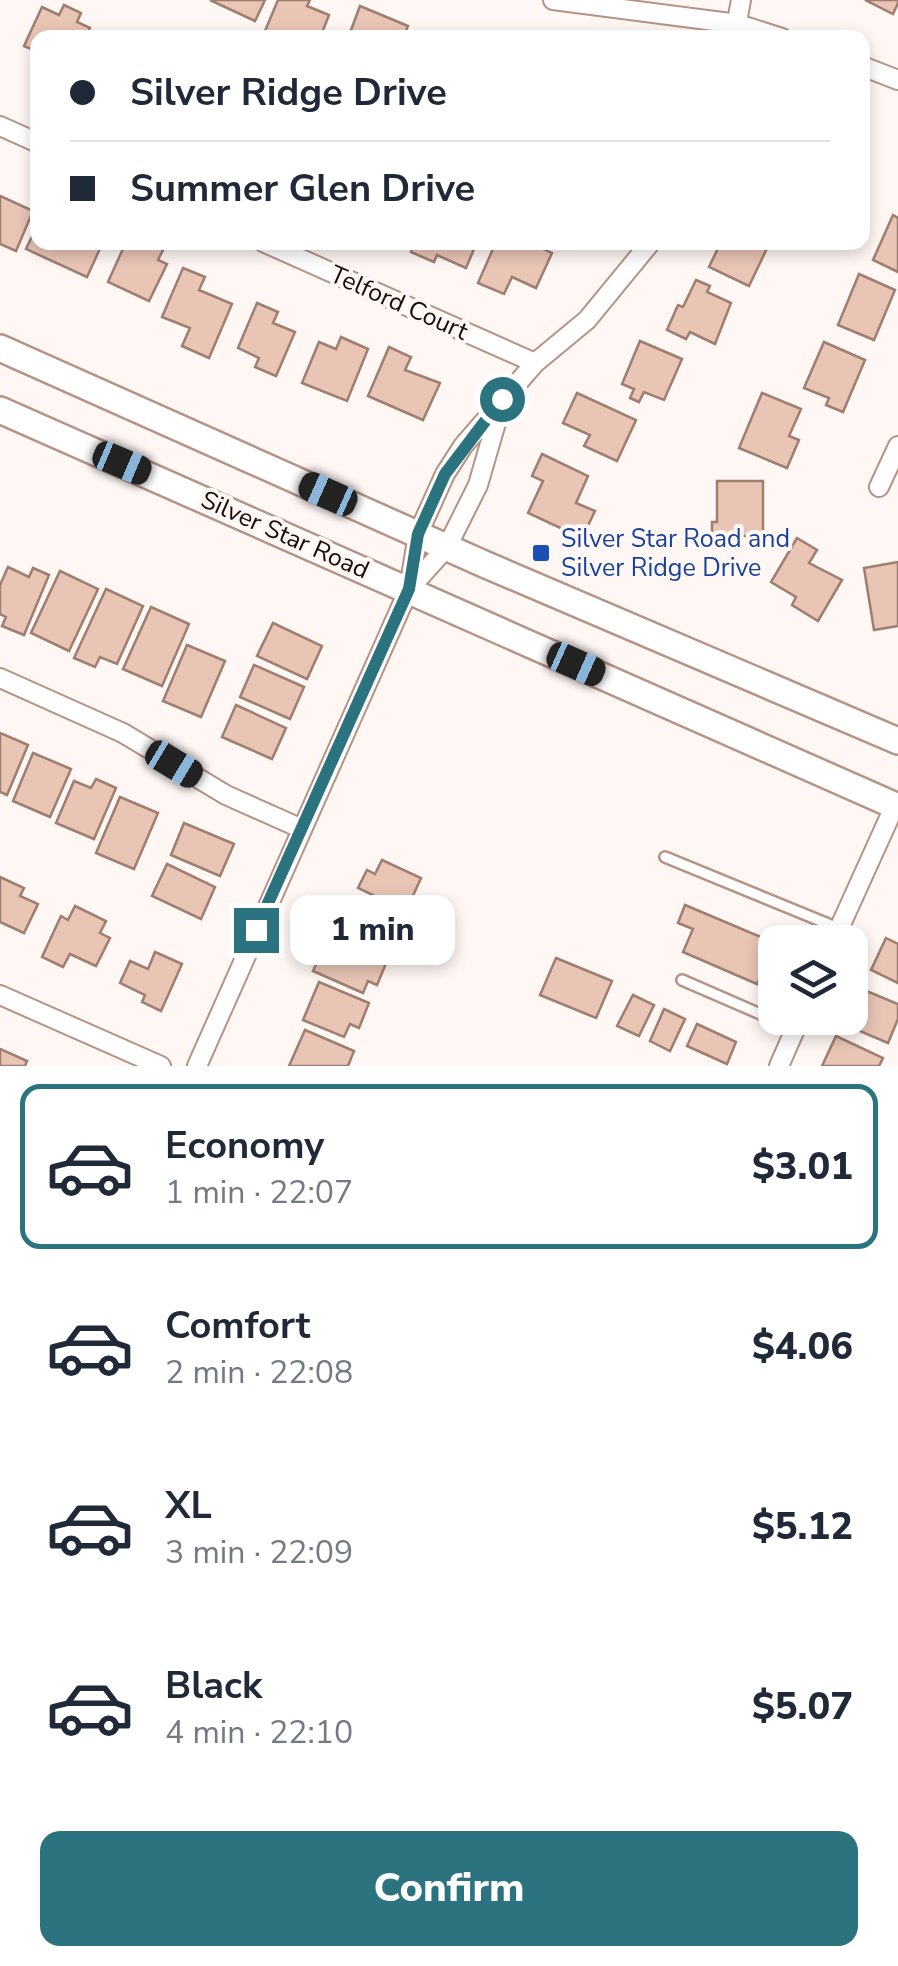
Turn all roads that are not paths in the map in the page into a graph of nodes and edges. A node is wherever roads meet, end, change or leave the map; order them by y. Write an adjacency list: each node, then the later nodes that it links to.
1 (552, 0): 3 (street)
2 (741, 0): 4 (street)
3 (730, 30)
4 (736, 30)
5 (870, 69): 6 (street)
6 (898, 80)
7 (0, 126): 8 (street)
8 (30, 139)
9 (281, 250): 12 (street, Telford Court)
10 (644, 250): 12 (street)
11 (0, 348): 17 (main road)
12 (535, 363): 13 (street)
13 (502, 399): 17 (street); 18 (street)
14 (0, 410): 19 (main road, Silver Star Road)
15 (898, 446): 16 (street)
16 (879, 487)
17 (418, 534): 18 (main road); 19 (street)
18 (447, 547): 19 (street); 21 (main road)
19 (409, 589): 22 (main road, Silver Star Road); 23 (street)
20 (0, 678): 23 (street)
21 (898, 741)
22 (897, 805): 26 (street)
23 (300, 828): 32 (street)
24 (664, 857): 25 (lane)
25 (812, 925)
26 (841, 925)
27 (682, 980): 29 (lane)
28 (0, 995): 31 (street)
29 (758, 1008)
30 (793, 1035): 33 (street)
31 (161, 1066)
32 (197, 1066)
33 (779, 1066)

